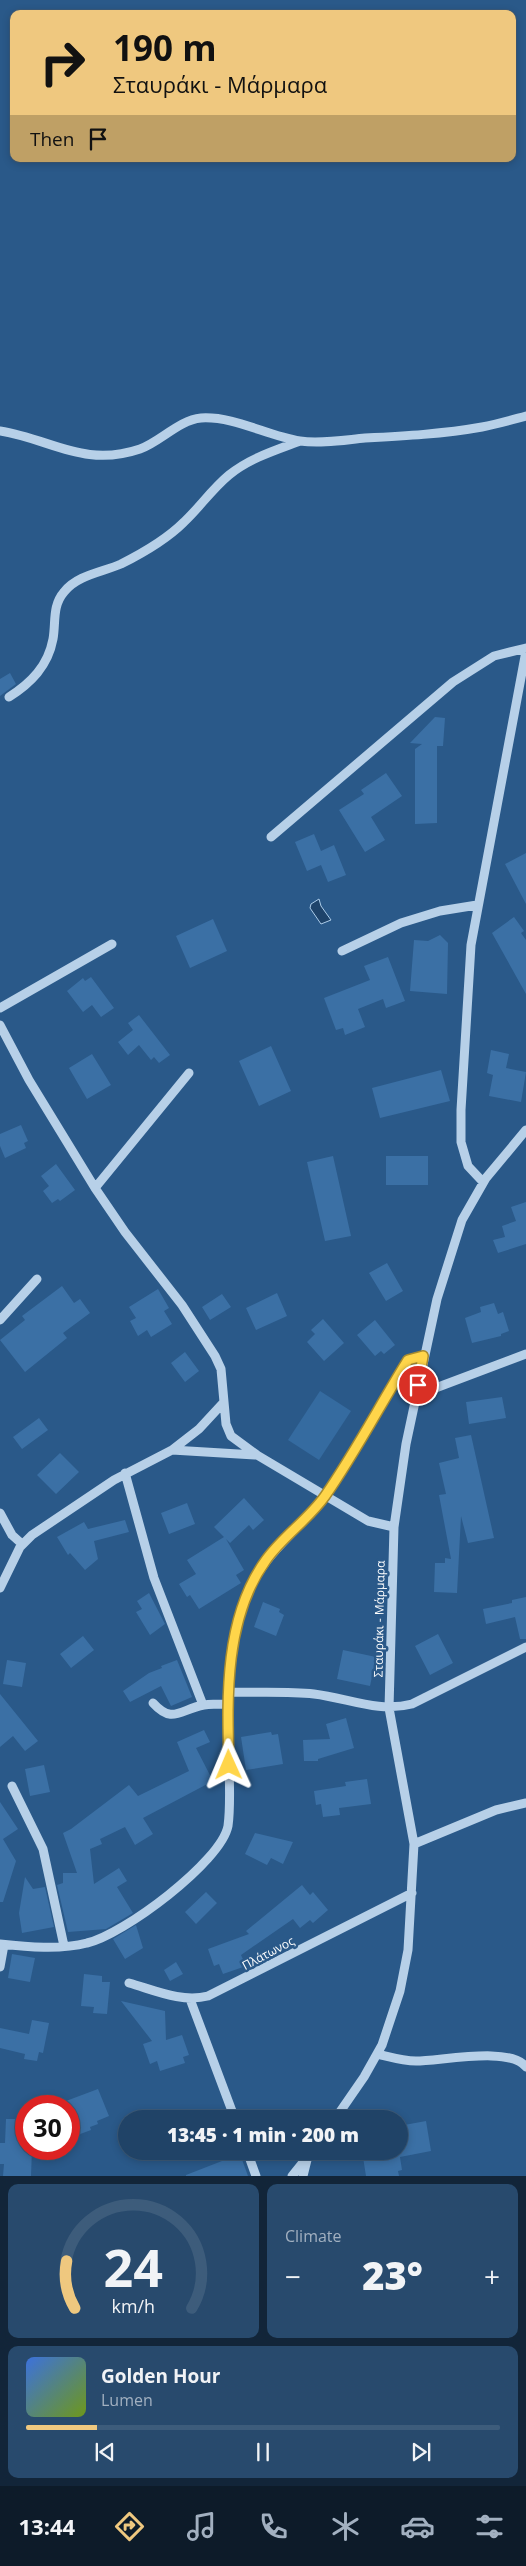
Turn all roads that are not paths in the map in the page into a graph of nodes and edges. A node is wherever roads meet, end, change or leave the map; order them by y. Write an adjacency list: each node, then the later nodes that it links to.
1 (526, 416): 3 (street)
2 (0, 431): 3 (street)
3 (301, 441): 5 (street)
4 (526, 650): 6 (street); 7 (street)
5 (9, 697)
6 (271, 837)
7 (477, 905): 9 (street); 14 (street)
8 (112, 944): 10 (street)
9 (342, 951)
10 (0, 1008)
11 (0, 1025): 15 (street)
12 (189, 1073): 15 (street)
13 (526, 1130): 14 (street, Σταυράκι - Μάρμαρα)
14 (483, 1182): 19 (street, Σταυράκι - Μάρμαρα)
15 (95, 1188): 21 (street)
16 (38, 1279): 17 (street)
17 (0, 1320)
18 (526, 1354): 20 (street)
19 (423, 1356): 20 (street, Σταυράκι - Μάρμαρα); 25 (street)
20 (417, 1395): 27 (street, Σταυράκι - Μάρμαρα)
21 (224, 1402): 22 (street); 23 (street)
22 (172, 1450): 23 (street); 24 (street)
23 (257, 1455): 25 (street)
24 (126, 1473): 28 (street); 34 (street)
25 (325, 1495): 27 (street); 31 (street)
26 (0, 1513): 28 (street)
27 (394, 1526): 35 (street, Σταυράκι - Μάρμαρα)
28 (22, 1544): 29 (street)
29 (0, 1588)
30 (526, 1647): 35 (street)
31 (229, 1692): 33 (street); 35 (street)
32 (153, 1703): 34 (street)
33 (228, 1704): 34 (street); 41 (street)
34 (203, 1705)
35 (389, 1708): 38 (street, Σταυράκι - Μάρμαρα)
36 (12, 1786): 41 (street)
37 (526, 1803): 38 (street)
38 (414, 1844): 39 (street, Σταυράκι - Μάρμαρα)
39 (412, 1893): 44 (street, Πλάτωνος); 45 (street, Σταυράκι - Μάρμαρα)
40 (2, 1944): 41 (street); 42 (street)
41 (64, 1946)
42 (0, 1967)
43 (129, 1983): 44 (street, Πλάτωνος)
44 (190, 1998): 47 (street)
45 (377, 2054): 46 (street); 48 (street, Σταυράκι - Μάρμαρα)
46 (526, 2067)
47 (232, 2110)
48 (341, 2110)
49 (250, 2160): 52 (street)
50 (305, 2160): 53 (street)
51 (308, 2160): 54 (street)
52 (256, 2176)
53 (292, 2176)
54 (303, 2176)

